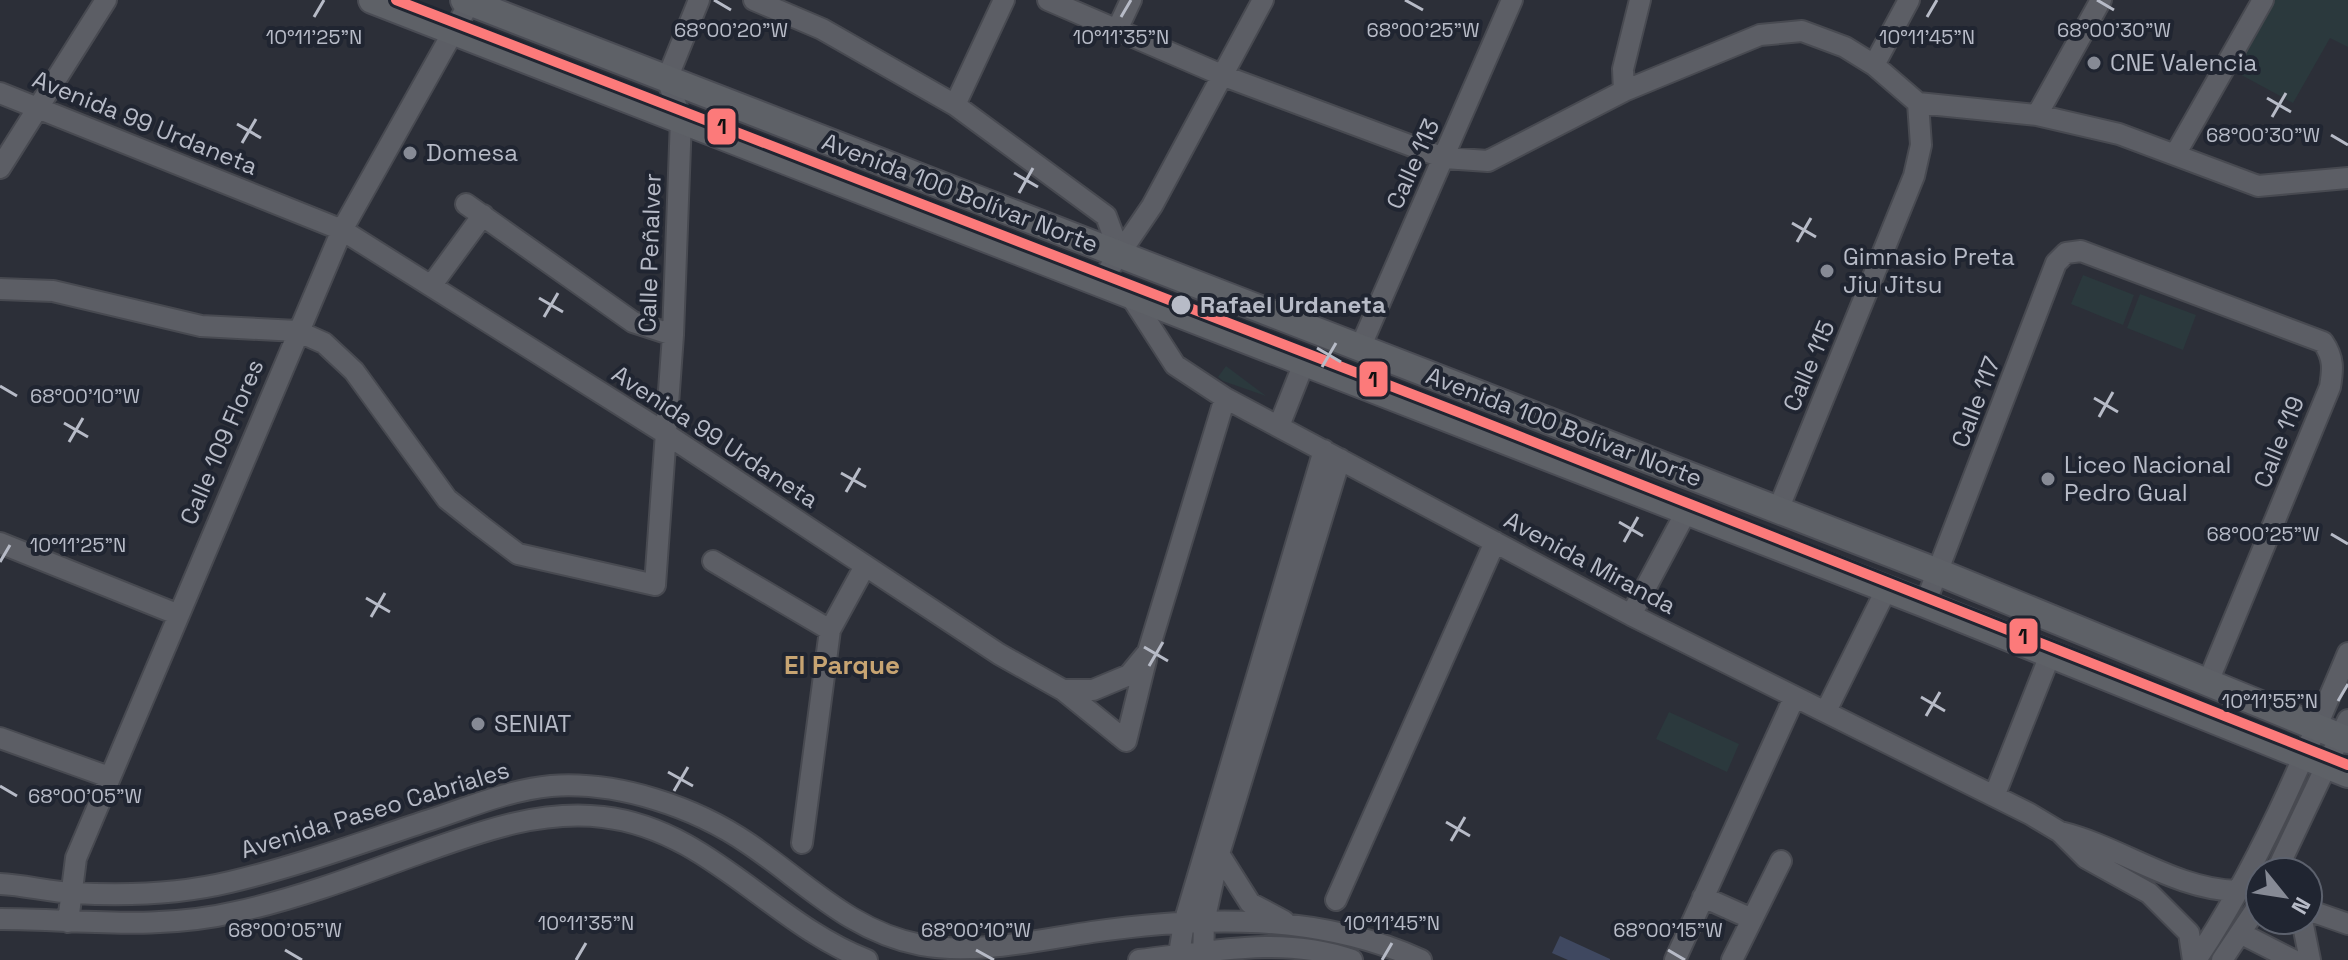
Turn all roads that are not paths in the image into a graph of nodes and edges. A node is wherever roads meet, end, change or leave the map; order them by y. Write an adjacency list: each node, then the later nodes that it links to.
1 (106, 0): 24 (street)
2 (372, 0): 16 (main road, Avenida 100 Bolívar Norte)
3 (699, 0): 19 (street)
4 (754, 0): 23 (street)
5 (1004, 0): 23 (street)
6 (1048, 0): 15 (street)
7 (1131, 0): 15 (street)
8 (1263, 0): 18 (street)
9 (1512, 0): 28 (street, Calle 113)
10 (1640, 0): 20 (street)
11 (1909, 0): 17 (street)
12 (2101, 0): 25 (street)
13 (2263, 0): 27 (street)
14 (468, 1): 16 (street, Calle 109 Flores); 19 (main road, Avenida 100 Bolívar Norte)
15 (1117, 30): 18 (street)
16 (453, 32): 26 (main road, Avenida 100 Bolívar Norte); 31 (street, Calle 109 Flores)
17 (1874, 65): 20 (street); 22 (street)
18 (1224, 76): 28 (street); 32 (street)
19 (667, 79): 26 (street); 32 (main road, Avenida 100 Bolívar Norte)
20 (1624, 91): 28 (street)
21 (0, 93): 24 (street, Avenida 99 Urdaneta)
22 (1918, 103): 25 (street); 46 (street, Calle 115)
23 (955, 105): 32 (street)
24 (37, 107): 29 (street); 31 (street, Avenida 99 Urdaneta)
25 (2037, 115): 27 (street)
26 (681, 119): 33 (main road, Avenida 100 Bolívar Norte); 38 (street, Calle Peñalver)
27 (2176, 153): 30 (street)
28 (1444, 158): 39 (street, Calle 113)
29 (0, 168)
30 (2348, 178)
31 (342, 230): 34 (street, Avenida 99 Urdaneta); 37 (street, Calle 109 Flores)
32 (1121, 256): 33 (street); 39 (main road, Avenida 100 Bolívar Norte)
33 (1099, 284): 36 (main road, Avenida 100 Bolívar Norte)
34 (431, 286): 38 (street); 44 (street, Avenida 99 Urdaneta)
35 (0, 289): 37 (street)
36 (1130, 295): 41 (main road, Avenida 100 Bolívar Norte); 42 (street, Avenida Miranda)
37 (297, 331): 44 (street, Calle Peñalver); 55 (street, Calle 109 Flores)
38 (673, 335): 44 (street, Calle Peñalver)
39 (1360, 348): 46 (main road, Avenida 100 Bolívar Norte)
40 (2330, 352): 52 (street, Calle 117); 61 (street, Calle 119)
41 (1304, 363): 43 (street); 47 (main road, Avenida 100 Bolívar Norte)
42 (1225, 398): 43 (street, Avenida Miranda); 58 (street)
43 (1279, 426): 45 (street, Avenida Miranda)
44 (667, 437): 51 (street, Avenida 99 Urdaneta)
45 (1332, 454): 48 (street, Avenida Miranda); 72 (street); 84 (street)
46 (1778, 510): 52 (main road, Avenida 100 Bolívar Norte)
47 (1686, 512): 53 (main road, Avenida 100 Bolívar Norte); 56 (street)
48 (1495, 542): 56 (street, Avenida Miranda); 79 (street)
49 (0, 543): 55 (street)
50 (713, 561): 57 (street)
51 (865, 566): 57 (street); 62 (street, Avenida 99 Urdaneta)
52 (1938, 572): 54 (street, Calle 117); 61 (main road, Avenida 100 Bolívar Norte)
53 (1886, 590): 54 (main road, Avenida 100 Bolívar Norte); 64 (street)
54 (1925, 604): 60 (main road)
55 (179, 615): 68 (street, Calle 109 Flores)
56 (1631, 615): 63 (street, Avenida Miranda)
57 (830, 630): 71 (street)
58 (1148, 652): 62 (street); 62 (street, Avenida 99 Urdaneta)
59 (2348, 653): 65 (street)
60 (2050, 655): 67 (main road); 69 (street)
61 (2208, 682): 65 (main road, Avenida 100 Bolívar Norte)
62 (1063, 690)
63 (1794, 698): 64 (street, Avenida Miranda); 78 (street)
64 (1826, 711): 69 (street, Avenida Miranda)
65 (2338, 731): 67 (street)
66 (0, 738): 68 (street)
67 (2325, 765): 73 (street); 76 (street)
68 (109, 777): 77 (street, Calle 109 Flores)
69 (1995, 794): 70 (street, Avenida Miranda)
70 (2060, 832): 76 (street, Avenida Miranda); 99 (street, Avenida Miranda)
71 (802, 843)
72 (1219, 854): 84 (street); 85 (street)
73 (2283, 856)
74 (1781, 861): 82 (street)
75 (0, 884): 77 (street, Avenida Paseo Cabriales)
76 (2237, 891): 99 (street)
77 (72, 893): 83 (street, Calle 109 Flores); 84 (street, Avenida Paseo Cabriales)
78 (1703, 897): 82 (street); 97 (street)
79 (1336, 900)
80 (2324, 916): 86 (street)
81 (0, 919): 83 (street)
82 (1752, 919): 98 (street)
83 (68, 922): 93 (street)
84 (1194, 923): 85 (street, Avenida Paseo Cabriales); 90 (street); 91 (street); 92 (street)
85 (1288, 923): 96 (street, Avenida Paseo Cabriales)
86 (2348, 924)
87 (2244, 931): 88 (street)
88 (2242, 934): 100 (street); 101 (street)
89 (2305, 936): 102 (street)
90 (1179, 954): 91 (street); 94 (street)
91 (1203, 954): 92 (street)
92 (1239, 954): 95 (street)
93 (867, 960)
94 (1139, 960)
95 (1352, 960)
96 (1421, 960)
97 (1675, 960)
98 (1732, 960)
99 (2194, 960)
100 (2222, 960)
101 (2293, 960)
102 (2310, 960)

